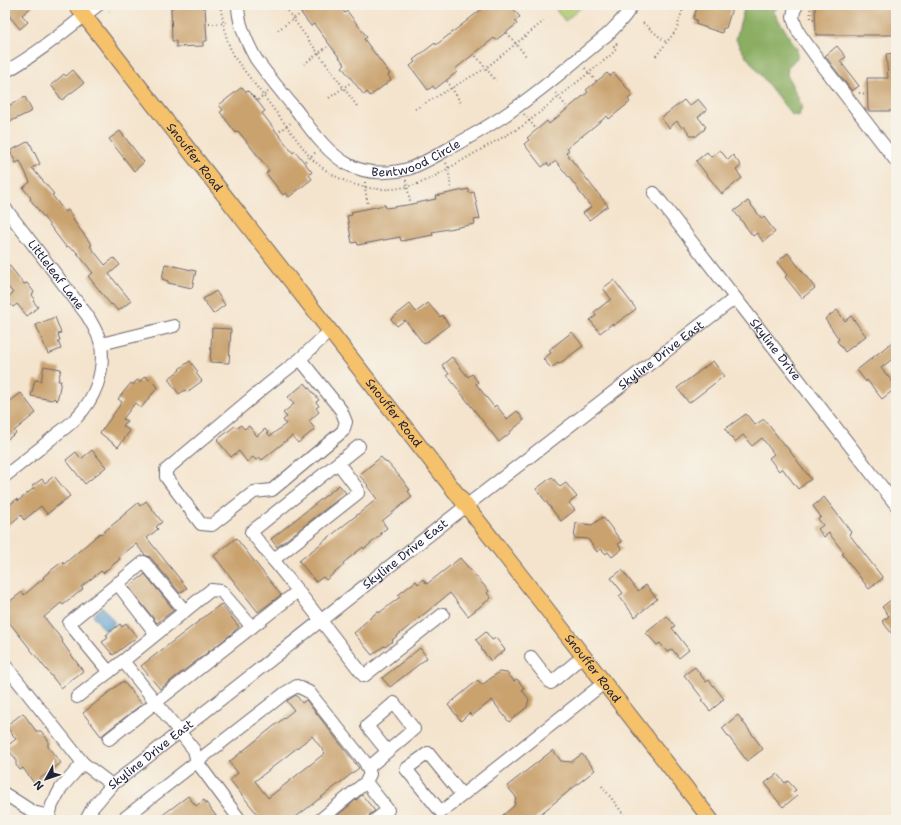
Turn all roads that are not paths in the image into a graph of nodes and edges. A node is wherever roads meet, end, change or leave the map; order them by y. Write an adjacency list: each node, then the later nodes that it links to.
1 (98, 5): 5 (street)
2 (238, 5): 3 (street, Bentwood Circle)
3 (632, 5)
4 (797, 5): 7 (street)
5 (80, 10): 6 (street); 12 (main road, Snouffer Road)
6 (5, 72)
7 (896, 161)
8 (654, 193): 10 (street, Skyline Drive)
9 (5, 208): 13 (street, Littleleaf Lane)
10 (735, 298): 18 (street, Skyline Drive); 19 (street, Skyline Drive East)
11 (174, 326): 13 (street)
12 (330, 332): 14 (street); 19 (main road, Snouffer Road)
13 (101, 344): 17 (street)
14 (300, 359): 14 (street)
15 (359, 446): 16 (street)
16 (338, 463): 20 (street); 20 (street)
17 (5, 476)
18 (896, 505)
19 (466, 506): 25 (street, Skyline Drive East); 28 (main road, Snouffer Road)
20 (274, 560): 22 (street)
21 (117, 583): 23 (street); 27 (street); 32 (street)
22 (298, 591): 25 (street); 26 (street)
23 (185, 611): 26 (street); 27 (street)
24 (443, 614): 25 (street)
25 (321, 620): 36 (street, Skyline Drive East)
26 (252, 627): 35 (street)
27 (156, 634): 30 (street)
28 (583, 656): 29 (street); 33 (main road, Snouffer Road)
29 (531, 658)
30 (123, 661): 32 (street); 35 (street)
31 (5, 664): 40 (street)
32 (109, 672): 34 (street)
33 (604, 683): 45 (street); 52 (main road, Snouffer Road)
34 (77, 697)
35 (156, 703): 36 (street); 37 (street)
36 (180, 732): 39 (street); 43 (street, Skyline Drive East)
37 (109, 739)
38 (387, 751): 41 (street)
39 (197, 762): 41 (street); 48 (street); 49 (street)
40 (83, 763): 43 (street); 46 (street)
41 (368, 768): 42 (street)
42 (366, 782): 50 (street); 51 (street)
43 (112, 785): 47 (street, Skyline Drive East)
44 (5, 794): 46 (street)
45 (462, 795): 45 (street)
46 (49, 818)
47 (86, 820)
48 (122, 820)
49 (240, 820)
50 (320, 820)
51 (375, 820)
52 (711, 820)

